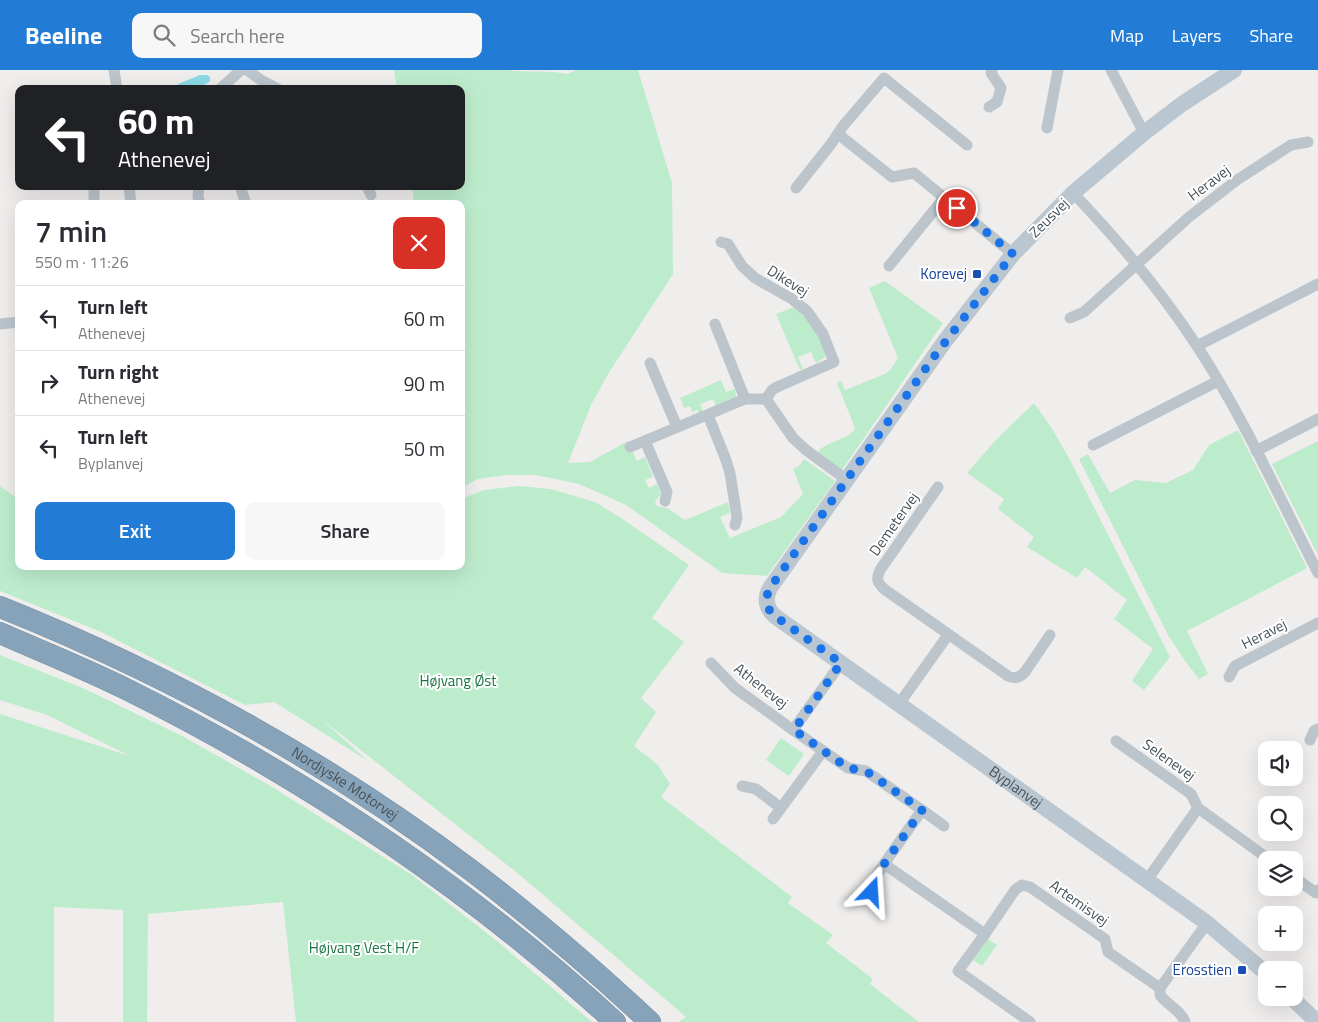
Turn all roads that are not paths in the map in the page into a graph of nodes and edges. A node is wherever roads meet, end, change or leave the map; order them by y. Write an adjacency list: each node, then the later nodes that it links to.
1 (114, 70): 8 (street)
2 (241, 70): 9 (street)
3 (247, 70): 10 (street)
4 (992, 70): 11 (street)
5 (1058, 70): 12 (street)
6 (1110, 70): 13 (street)
7 (1234, 70): 13 (street, Zeusvej)
8 (116, 85)
9 (224, 85)
10 (270, 85)
11 (989, 107)
12 (1047, 128)
13 (1144, 133): 18 (street, Zeusvej)
14 (838, 134): 16 (street); 17 (street); 19 (street)
15 (1308, 142): 22 (street, Heravej)
16 (967, 145)
17 (796, 188)
18 (1074, 193): 21 (street, Zeusvej); 22 (street)
19 (944, 198): 21 (street); 23 (street)
20 (721, 242): 33 (street, Dikevej)
21 (1013, 254): 41 (street, Zeusvej)
22 (1137, 263): 25 (street, Heravej); 29 (street)
23 (889, 266)
24 (1318, 284): 29 (street)
25 (1070, 318)
26 (15, 322): 27 (street)
27 (0, 324)
28 (715, 324): 32 (street)
29 (1197, 346): 31 (street)
30 (650, 363): 36 (street)
31 (1218, 380): 38 (street); 40 (street)
32 (745, 399): 33 (street); 34 (street)
33 (766, 399): 41 (street)
34 (708, 415): 36 (street); 44 (street)
35 (1318, 419): 40 (street)
36 (677, 427): 37 (street)
37 (645, 441): 39 (street); 43 (street)
38 (1093, 445)
39 (630, 447)
40 (1256, 451): 45 (street)
41 (847, 480): 46 (street, Zeusvej)
42 (938, 487): 50 (street, Demetervej)
43 (665, 501)
44 (735, 525)
45 (1318, 573)
46 (766, 601): 55 (street, Byplanvej)
47 (0, 607): 81 (highway, Nordjyske Motorvej)
48 (1318, 623): 56 (street, Heravej)
49 (0, 633): 53 (highway, Nordjyske Motorvej)
50 (948, 634): 51 (street, Demetervej); 57 (street)
51 (1050, 635)
52 (0, 638): 53 (highway)
53 (50, 655): 80 (highway, Nordjyske Motorvej)
54 (711, 663): 59 (street, Athenevej)
55 (841, 663): 57 (street, Byplanvej); 59 (street, Athenevej)
56 (1229, 676)
57 (899, 704): 71 (street, Byplanvej)
58 (1318, 729): 60 (street)
59 (794, 730): 62 (street, Athenevej)
60 (1310, 740)
61 (1116, 741): 65 (street, Selenevej)
62 (823, 752): 64 (street); 66 (street, Athenevej)
63 (742, 786): 64 (street)
64 (781, 808): 67 (street)
65 (1198, 808): 69 (street, Selenevej); 71 (street)
66 (922, 810): 68 (street, Athenevej); 70 (street)
67 (773, 819)
68 (944, 826)
69 (1258, 851)
70 (884, 864): 74 (street); 76 (street)
71 (1146, 880): 75 (street, Byplanvej)
72 (1303, 884): 73 (street)
73 (1318, 890)
74 (872, 892)
75 (1207, 923): 77 (street, Byplanvej); 78 (street)
76 (985, 934): 78 (street, Artemisvej); 82 (street, Artemisvej)
77 (1258, 966)
78 (1160, 988): 83 (street, Artemisvej)
79 (1300, 1006): 84 (street)
80 (615, 1022)
81 (650, 1022)
82 (1030, 1022)
83 (1185, 1022)
84 (1317, 1022)

